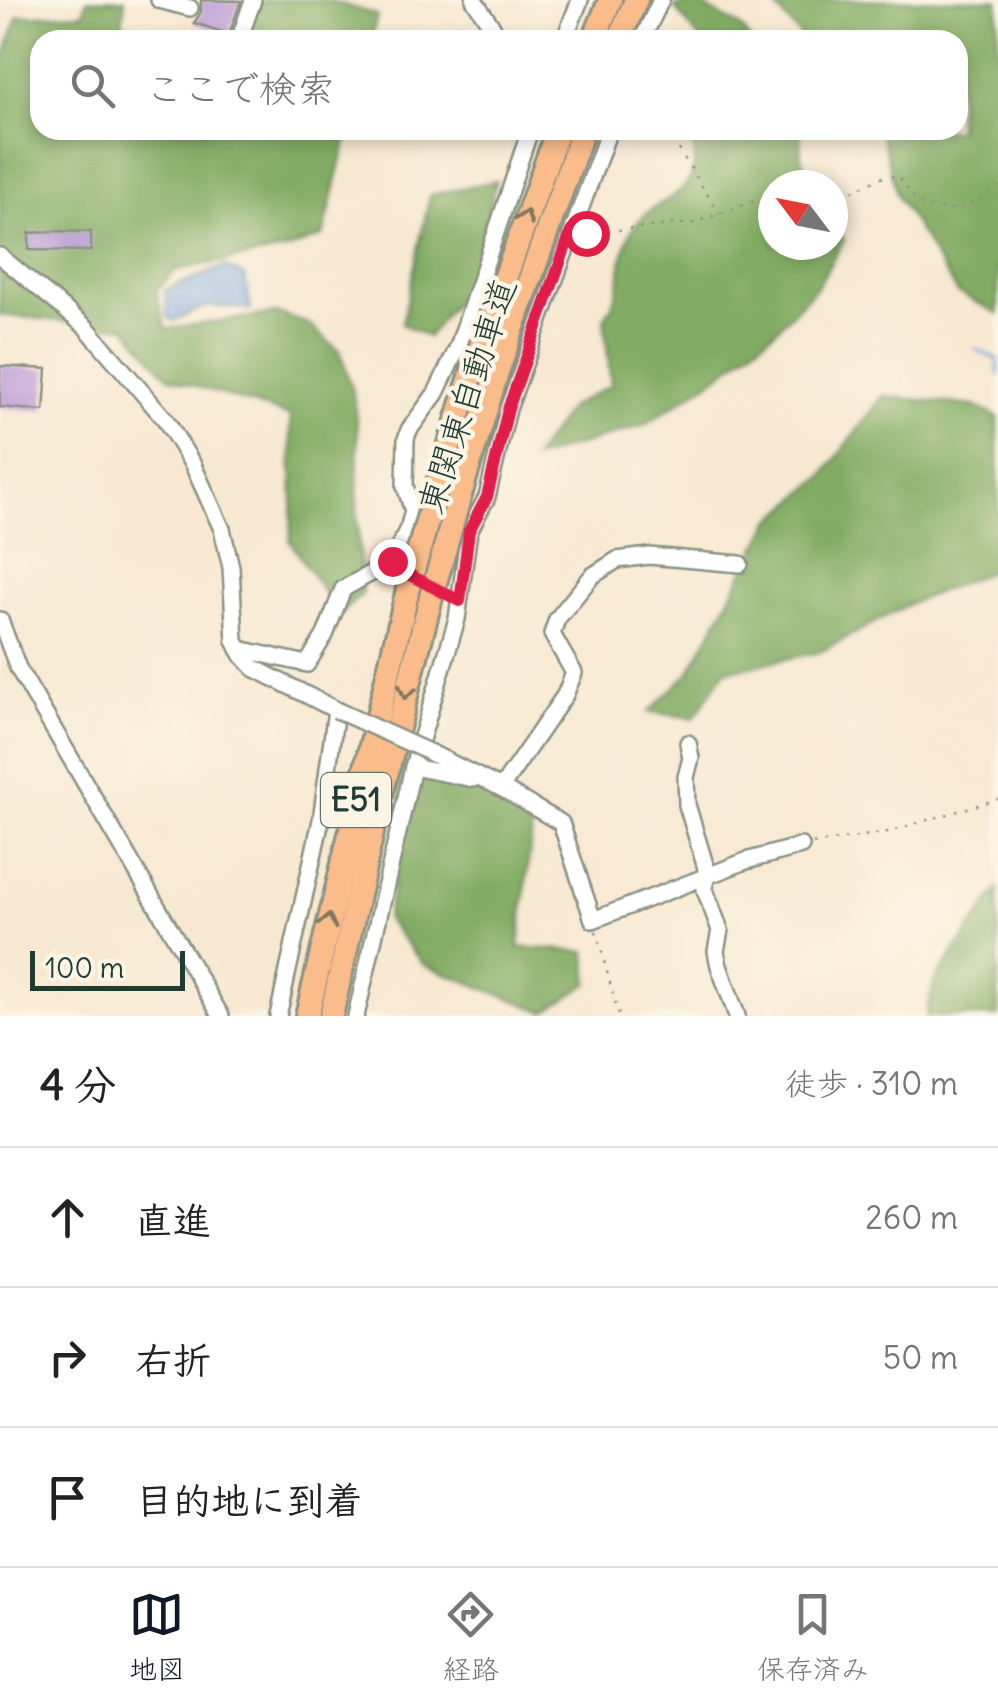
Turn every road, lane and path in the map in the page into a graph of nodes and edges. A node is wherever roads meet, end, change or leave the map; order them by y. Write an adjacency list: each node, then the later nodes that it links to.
1 (159, 0): 8 (street)
2 (253, 0): 9 (street)
3 (474, 0): 10 (street)
4 (580, 0): 11 (street)
5 (610, 0): 12 (highway)
6 (636, 0): 13 (highway)
7 (661, 0): 14 (street)
8 (190, 8)
9 (242, 30)
10 (494, 30)
11 (568, 30)
12 (598, 30)
13 (623, 30)
14 (647, 30)
15 (527, 140): 26 (street)
16 (554, 140): 42 (highway, 東関東自動車道 / E51, one-way to 16, bridge)
17 (579, 140): 43 (highway, 東関東自動車道 / E51, one-way to 43, bridge)
18 (605, 140): 24 (street)
19 (675, 140): 23 (path)
20 (998, 186): 21 (path)
21 (848, 193)
22 (758, 203): 23 (path)
23 (720, 214): 24 (path)
24 (571, 232): 28 (street)
25 (0, 256): 30 (street)
26 (392, 561): 28 (street); 30 (street)
27 (740, 564): 35 (street)
28 (460, 601): 33 (street)
29 (0, 620): 40 (street)
30 (239, 648): 31 (street)
31 (336, 710): 34 (street, bridge); 41 (street)
32 (688, 742): 38 (street)
33 (413, 766): 34 (street); 44 (street)
34 (482, 778): 35 (street)
35 (501, 788): 39 (street)
36 (998, 799): 37 (path)
37 (801, 846): 38 (street)
38 (706, 878): 39 (street); 46 (street)
39 (593, 920): 45 (path)
40 (222, 1016)
41 (278, 1016)
42 (306, 1016)
43 (331, 1016)
44 (356, 1016)
45 (619, 1016)
46 (737, 1016)

